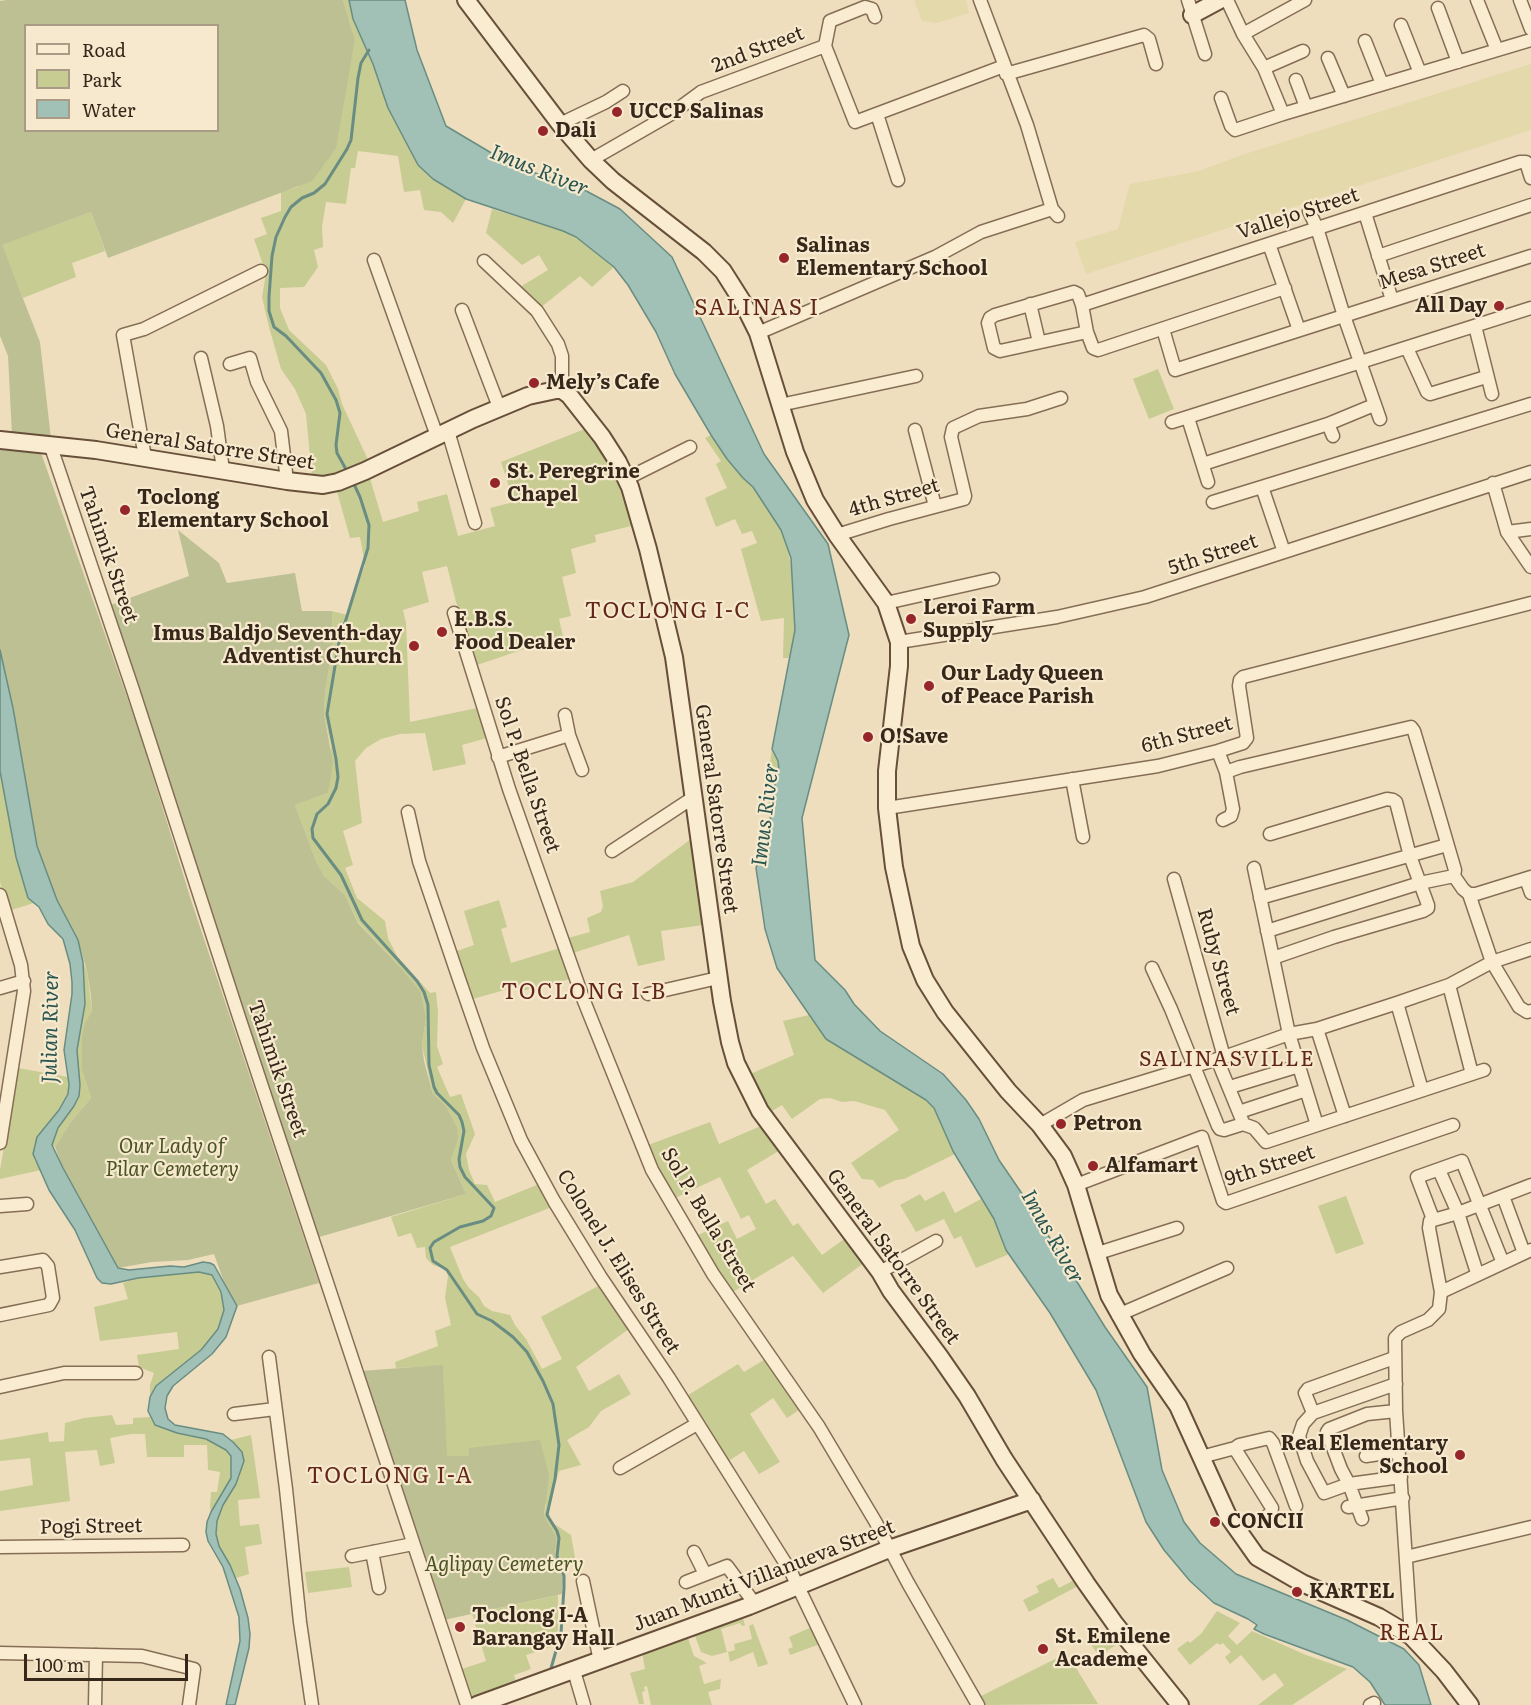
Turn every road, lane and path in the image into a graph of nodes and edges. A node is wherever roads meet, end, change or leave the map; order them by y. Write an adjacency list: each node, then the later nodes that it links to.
1 (980, 0): 24 (street)
2 (1220, 0): 8 (street)
3 (1227, 0): 13 (street)
4 (1305, 0): 13 (street)
5 (1477, 0): 17 (street)
6 (1520, 0): 12 (street)
7 (471, 1): 34 (street)
8 (1190, 8): 19 (street)
9 (1438, 8): 21 (street)
10 (876, 16): 16 (street)
11 (1401, 25): 25 (street)
12 (1531, 28)
13 (1243, 34): 23 (street)
14 (1531, 40): 17 (street)
15 (1365, 41): 27 (street)
16 (825, 46): 32 (street, 2nd Street); 35 (street, 2nd Street)
17 (1497, 50): 21 (street)
18 (1303, 51): 23 (street)
19 (1205, 54)
20 (1328, 58): 29 (street)
21 (1458, 62): 25 (street)
22 (1156, 64): 24 (street, 2nd Street)
23 (1264, 68): 33 (street)
24 (1005, 70): 32 (street, 2nd Street); 59 (street)
25 (1420, 73): 27 (street)
26 (1296, 80): 31 (street)
27 (1382, 84): 29 (street)
28 (623, 91): 34 (street)
29 (1344, 96): 31 (street)
30 (1221, 98): 33 (street)
31 (1306, 107): 33 (street)
32 (877, 114): 37 (street)
33 (1283, 114)
34 (560, 124): 35 (street)
35 (591, 160): 59 (street)
36 (1531, 178): 40 (street, Vallejo Street)
37 (898, 180)
38 (1531, 206): 43 (street)
39 (1309, 211): 41 (street)
40 (1365, 213): 41 (street, Vallejo Street); 43 (street)
41 (1317, 228): 42 (street, Vallejo Street); 54 (street)
42 (1269, 244): 48 (street); 51 (street, Vallejo Street)
43 (1378, 256): 49 (street)
44 (1531, 256): 49 (street, Mesa Street)
45 (374, 260): 78 (street)
46 (484, 261): 67 (street)
47 (261, 271): 82 (street)
48 (1284, 288): 56 (street); 57 (street)
49 (1392, 300): 54 (street, Mesa Street)
50 (1030, 304): 51 (street); 60 (street); 60 (street)
51 (1082, 305): 58 (street)
52 (1531, 308): 55 (street)
53 (462, 310): 73 (street)
54 (1344, 316): 57 (street, Mesa Street); 63 (street)
55 (1475, 326): 61 (street); 66 (street)
56 (1163, 329): 57 (street, Mesa Street); 58 (street)
57 (1299, 330)
58 (1087, 332): 60 (street)
59 (758, 333): 71 (street)
60 (1039, 342)
61 (1407, 348): 63 (street); 66 (street)
62 (201, 358): 84 (street)
63 (1360, 363): 72 (street); 74 (street)
64 (230, 364): 87 (street)
65 (916, 376): 71 (street)
66 (1486, 377): 68 (street)
67 (562, 390): 73 (street, General Satorre Street); 86 (street, General Satorre Street)
68 (1492, 394)
69 (1061, 398): 92 (street, 4th Street)
70 (1531, 404): 90 (street)
71 (780, 405): 96 (street)
72 (1374, 405): 75 (street); 83 (street)
73 (499, 407): 78 (street, General Satorre Street)
74 (1188, 418): 76 (street); 83 (street)
75 (1380, 419)
76 (1172, 422)
77 (915, 430): 92 (street)
78 (443, 434): 87 (street, General Satorre Street); 93 (street)
79 (0, 440): 80 (street, General Satorre Street)
80 (50, 444): 82 (street, General Satorre Street); 201 (street, Tahimik Street)
81 (690, 447): 86 (street)
82 (145, 457): 84 (street, General Satorre Street)
83 (1203, 464): 88 (street)
84 (223, 470): 87 (street, General Satorre Street)
85 (1531, 472): 89 (street, 5th Street)
86 (626, 479): 111 (street, General Satorre Street)
87 (287, 481)
88 (1208, 482)
89 (1493, 483): 95 (street); 97 (street, 5th Street)
90 (1262, 487): 91 (street); 97 (street)
91 (1213, 501)
92 (935, 506): 96 (street, 4th Street)
93 (475, 523)
94 (1531, 529): 95 (street)
95 (1507, 532): 98 (street)
96 (837, 535): 100 (street)
97 (1284, 552): 103 (street, 5th Street)
98 (1531, 567)
99 (993, 579): 100 (street)
100 (886, 603): 103 (street)
101 (1531, 603): 106 (street, 6th Street)
102 (454, 613): 107 (street, Sol P. Bella Street)
103 (899, 642): 112 (street)
104 (565, 715): 105 (street)
105 (569, 735): 107 (street); 108 (street)
106 (1218, 751): 109 (street); 110 (street, 6th Street)
107 (498, 756): 204 (street, Sol P. Bella Street)
108 (582, 770)
109 (1226, 772): 114 (street); 117 (street)
110 (1072, 779): 112 (street, 6th Street); 116 (street)
111 (694, 797): 118 (street); 135 (street, General Satorre Street)
112 (887, 808): 152 (street)
113 (408, 812): 186 (street, Colonel J. Elises Street)
114 (1223, 820)
115 (1270, 834): 119 (street)
116 (1083, 837)
117 (1447, 845): 119 (street); 121 (street)
118 (612, 851)
119 (1410, 856): 124 (street); 128 (street)
120 (1254, 868): 128 (street)
121 (1454, 876): 124 (street); 126 (street)
122 (1529, 878): 125 (street); 126 (street)
123 (1174, 879): 144 (street, Ruby Street)
124 (1420, 883): 130 (street); 132 (street)
125 (1531, 893)
126 (1469, 894): 133 (street)
127 (0, 895): 129 (street)
128 (1260, 898): 130 (street)
129 (3, 918): 136 (street)
130 (1267, 931): 132 (street)
131 (1531, 949): 133 (street)
132 (1273, 958): 143 (street)
133 (1492, 962): 137 (street); 141 (street)
134 (1152, 968): 145 (street)
135 (718, 978): 139 (street); 172 (street, General Satorre Street)
136 (24, 981): 138 (street); 155 (street)
137 (1449, 985): 140 (street); 149 (street)
138 (0, 988)
139 (648, 994)
140 (1397, 1003): 142 (street); 149 (street)
141 (1531, 1011)
142 (1317, 1029): 143 (street); 150 (street)
143 (1288, 1034): 144 (street); 146 (street)
144 (1221, 1058): 145 (street); 147 (street, Ruby Street)
145 (1192, 1065): 151 (street); 152 (street)
146 (1299, 1066): 147 (street); 148 (street)
147 (1230, 1087): 151 (street, Ruby Street)
148 (1306, 1090): 151 (street); 153 (street)
149 (1422, 1090): 150 (street)
150 (1345, 1116): 153 (street)
151 (1241, 1118): 153 (street)
152 (1040, 1125): 157 (street)
153 (1317, 1125)
154 (1453, 1125): 157 (street, 9th Street)
155 (0, 1143)
156 (1439, 1170): 161 (street); 163 (street); 164 (street)
157 (1076, 1185): 168 (street)
158 (1531, 1185): 159 (street)
159 (1503, 1196): 161 (street); 167 (street)
160 (27, 1204): 162 (street)
161 (1479, 1205): 163 (street); 169 (street)
162 (0, 1206)
163 (1458, 1213): 164 (street); 173 (street)
164 (1433, 1219): 174 (street)
165 (1177, 1228): 168 (street)
166 (936, 1241): 172 (street)
167 (1527, 1252): 169 (street)
168 (1095, 1254): 175 (street)
169 (1503, 1263): 173 (street)
170 (0, 1267): 176 (street)
171 (1227, 1269): 175 (street)
172 (880, 1272): 195 (street, General Satorre Street)
173 (1477, 1273): 174 (street)
174 (1441, 1292): 178 (street)
175 (1118, 1315): 190 (street)
176 (0, 1316)
177 (268, 1357): 182 (street)
178 (1394, 1358): 180 (street); 184 (street)
179 (136, 1373): 181 (street)
180 (1396, 1384): 183 (street); 184 (street)
181 (0, 1387)
182 (275, 1408): 185 (street); 222 (street)
183 (1396, 1411): 188 (street); 193 (street)
184 (1313, 1413): 193 (street)
185 (234, 1414)
186 (697, 1424): 191 (street); 212 (street, Colonel J. Elises Street)
187 (1235, 1448): 190 (street); 196 (street); 198 (street)
188 (1399, 1451): 189 (street); 192 (street)
189 (1366, 1456)
190 (1201, 1457): 215 (street)
191 (620, 1468)
192 (1401, 1477): 193 (street); 194 (street)
193 (1349, 1484): 197 (street)
194 (1403, 1498): 197 (street); 208 (street)
195 (1032, 1500): 204 (street, Juan Munti Villanueva Street); 228 (street, General Satorre Street)
196 (1296, 1506)
197 (1352, 1506): 199 (street)
198 (1266, 1517)
199 (1362, 1519)
200 (1531, 1527): 208 (street)
201 (412, 1544): 205 (street); 223 (street, Tahimik Street)
202 (183, 1545): 203 (street, Pogi Street)
203 (0, 1547)
204 (889, 1549): 212 (street, Juan Munti Villanueva Street); 227 (street, Sol P. Bella Street)
205 (372, 1552): 207 (street); 213 (street)
206 (694, 1552): 209 (street)
207 (352, 1556)
208 (1406, 1557): 215 (street)
209 (705, 1575): 211 (street); 214 (street)
210 (583, 1581): 218 (street)
211 (686, 1582)
212 (799, 1586): 214 (street, Juan Munti Villanueva Street); 226 (street, Colonel J. Elises Street)
213 (379, 1588)
214 (755, 1604): 218 (street, Juan Munti Villanueva Street)
215 (1411, 1636): 229 (street)
216 (0, 1653): 217 (street)
217 (96, 1655): 220 (street); 221 (street)
218 (600, 1661): 219 (street, Juan Munti Villanueva Street)
219 (574, 1671): 224 (street, Juan Munti Villanueva Street); 225 (street)
220 (95, 1705)
221 (189, 1705)
222 (312, 1705)
223 (467, 1705)
224 (477, 1705)
225 (584, 1705)
226 (855, 1705)
227 (978, 1705)
228 (1180, 1705)
229 (1470, 1705)

